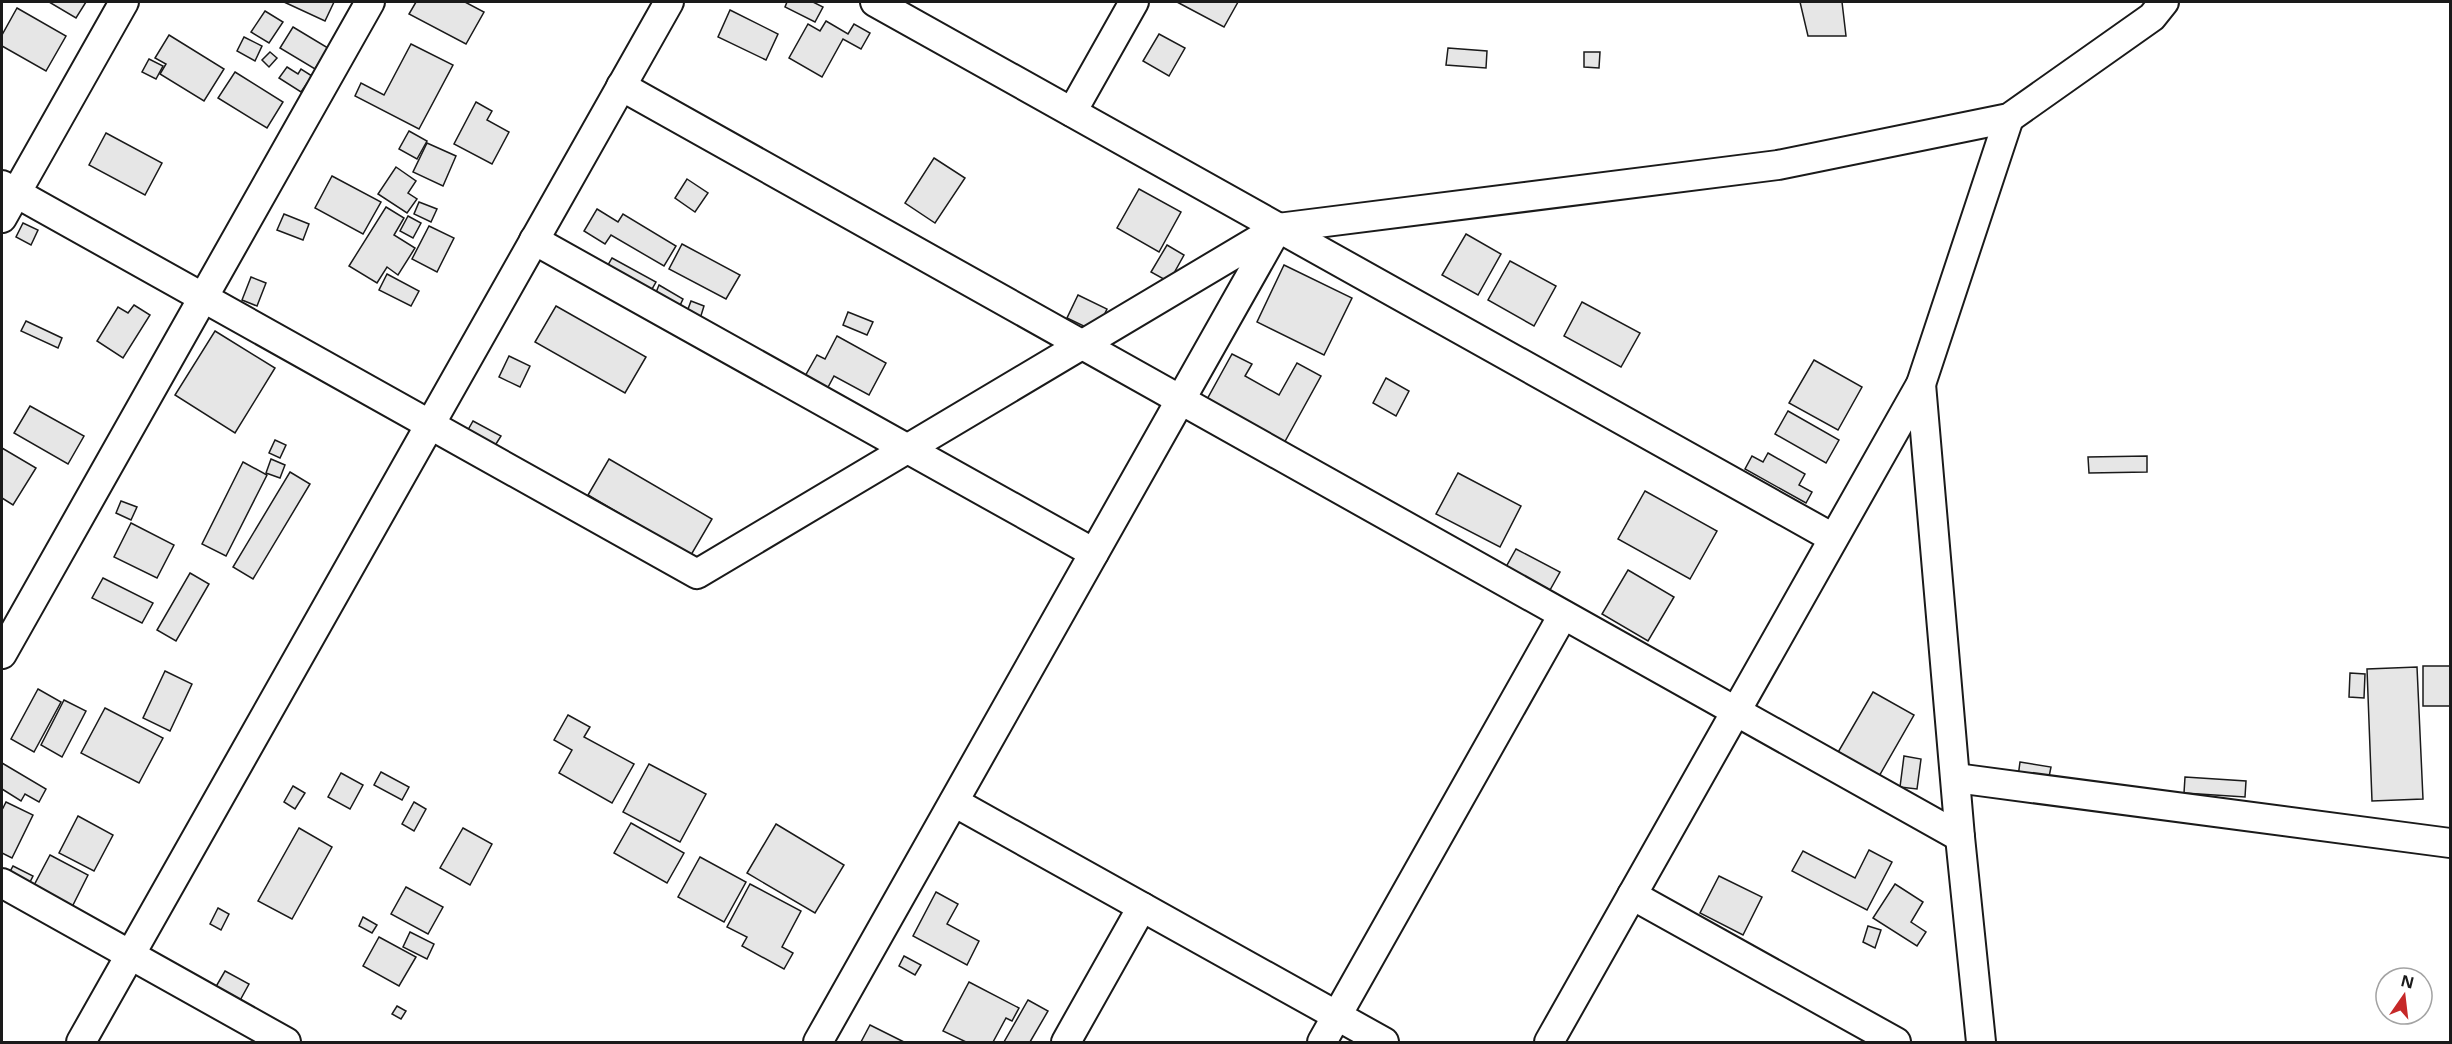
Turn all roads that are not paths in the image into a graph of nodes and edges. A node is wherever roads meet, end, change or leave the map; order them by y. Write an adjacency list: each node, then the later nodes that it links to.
1 (124, 2): 11 (street)
2 (370, 2): 15 (street)
3 (669, 2): 8 (street)
4 (875, 2): 7 (street)
5 (1132, 2): 9 (street)
6 (2164, 2): 10 (street)
7 (903, 8): 9 (street)
8 (621, 86): 14 (street); 16 (street)
9 (1072, 112): 13 (street)
10 (2009, 118): 13 (street); 17 (street)
11 (9, 189): 12 (street); 15 (street)
12 (2, 218)
13 (1278, 228): 16 (street); 18 (street); 21 (street)
14 (534, 240): 19 (street); 20 (street)
15 (203, 298): 19 (street); 24 (street)
16 (1081, 344): 18 (street); 20 (street)
17 (1921, 384): 21 (street); 26 (street)
18 (1181, 400): 22 (street); 23 (street)
19 (430, 425): 20 (street); 33 (street)
20 (906, 448): 22 (street)
21 (1833, 538): 25 (street)
22 (1094, 553): 27 (street)
23 (1563, 615): 25 (street); 34 (street)
24 (2, 654)
25 (1735, 711): 28 (street); 31 (street)
26 (1956, 778): 28 (street); 29 (street)
27 (954, 802): 32 (street); 37 (street)
28 (1960, 837): 43 (street)
29 (2451, 843)
30 (2, 883): 33 (street)
31 (1632, 894): 41 (street); 42 (street)
32 (1142, 907): 34 (street); 38 (street)
33 (130, 955): 35 (street); 36 (street)
34 (1337, 1016): 39 (street); 40 (street)
35 (81, 1042)
36 (286, 1042)
37 (818, 1042)
38 (1066, 1042)
39 (1322, 1042)
40 (1384, 1042)
41 (1549, 1042)
42 (1896, 1042)
43 (1981, 1042)

